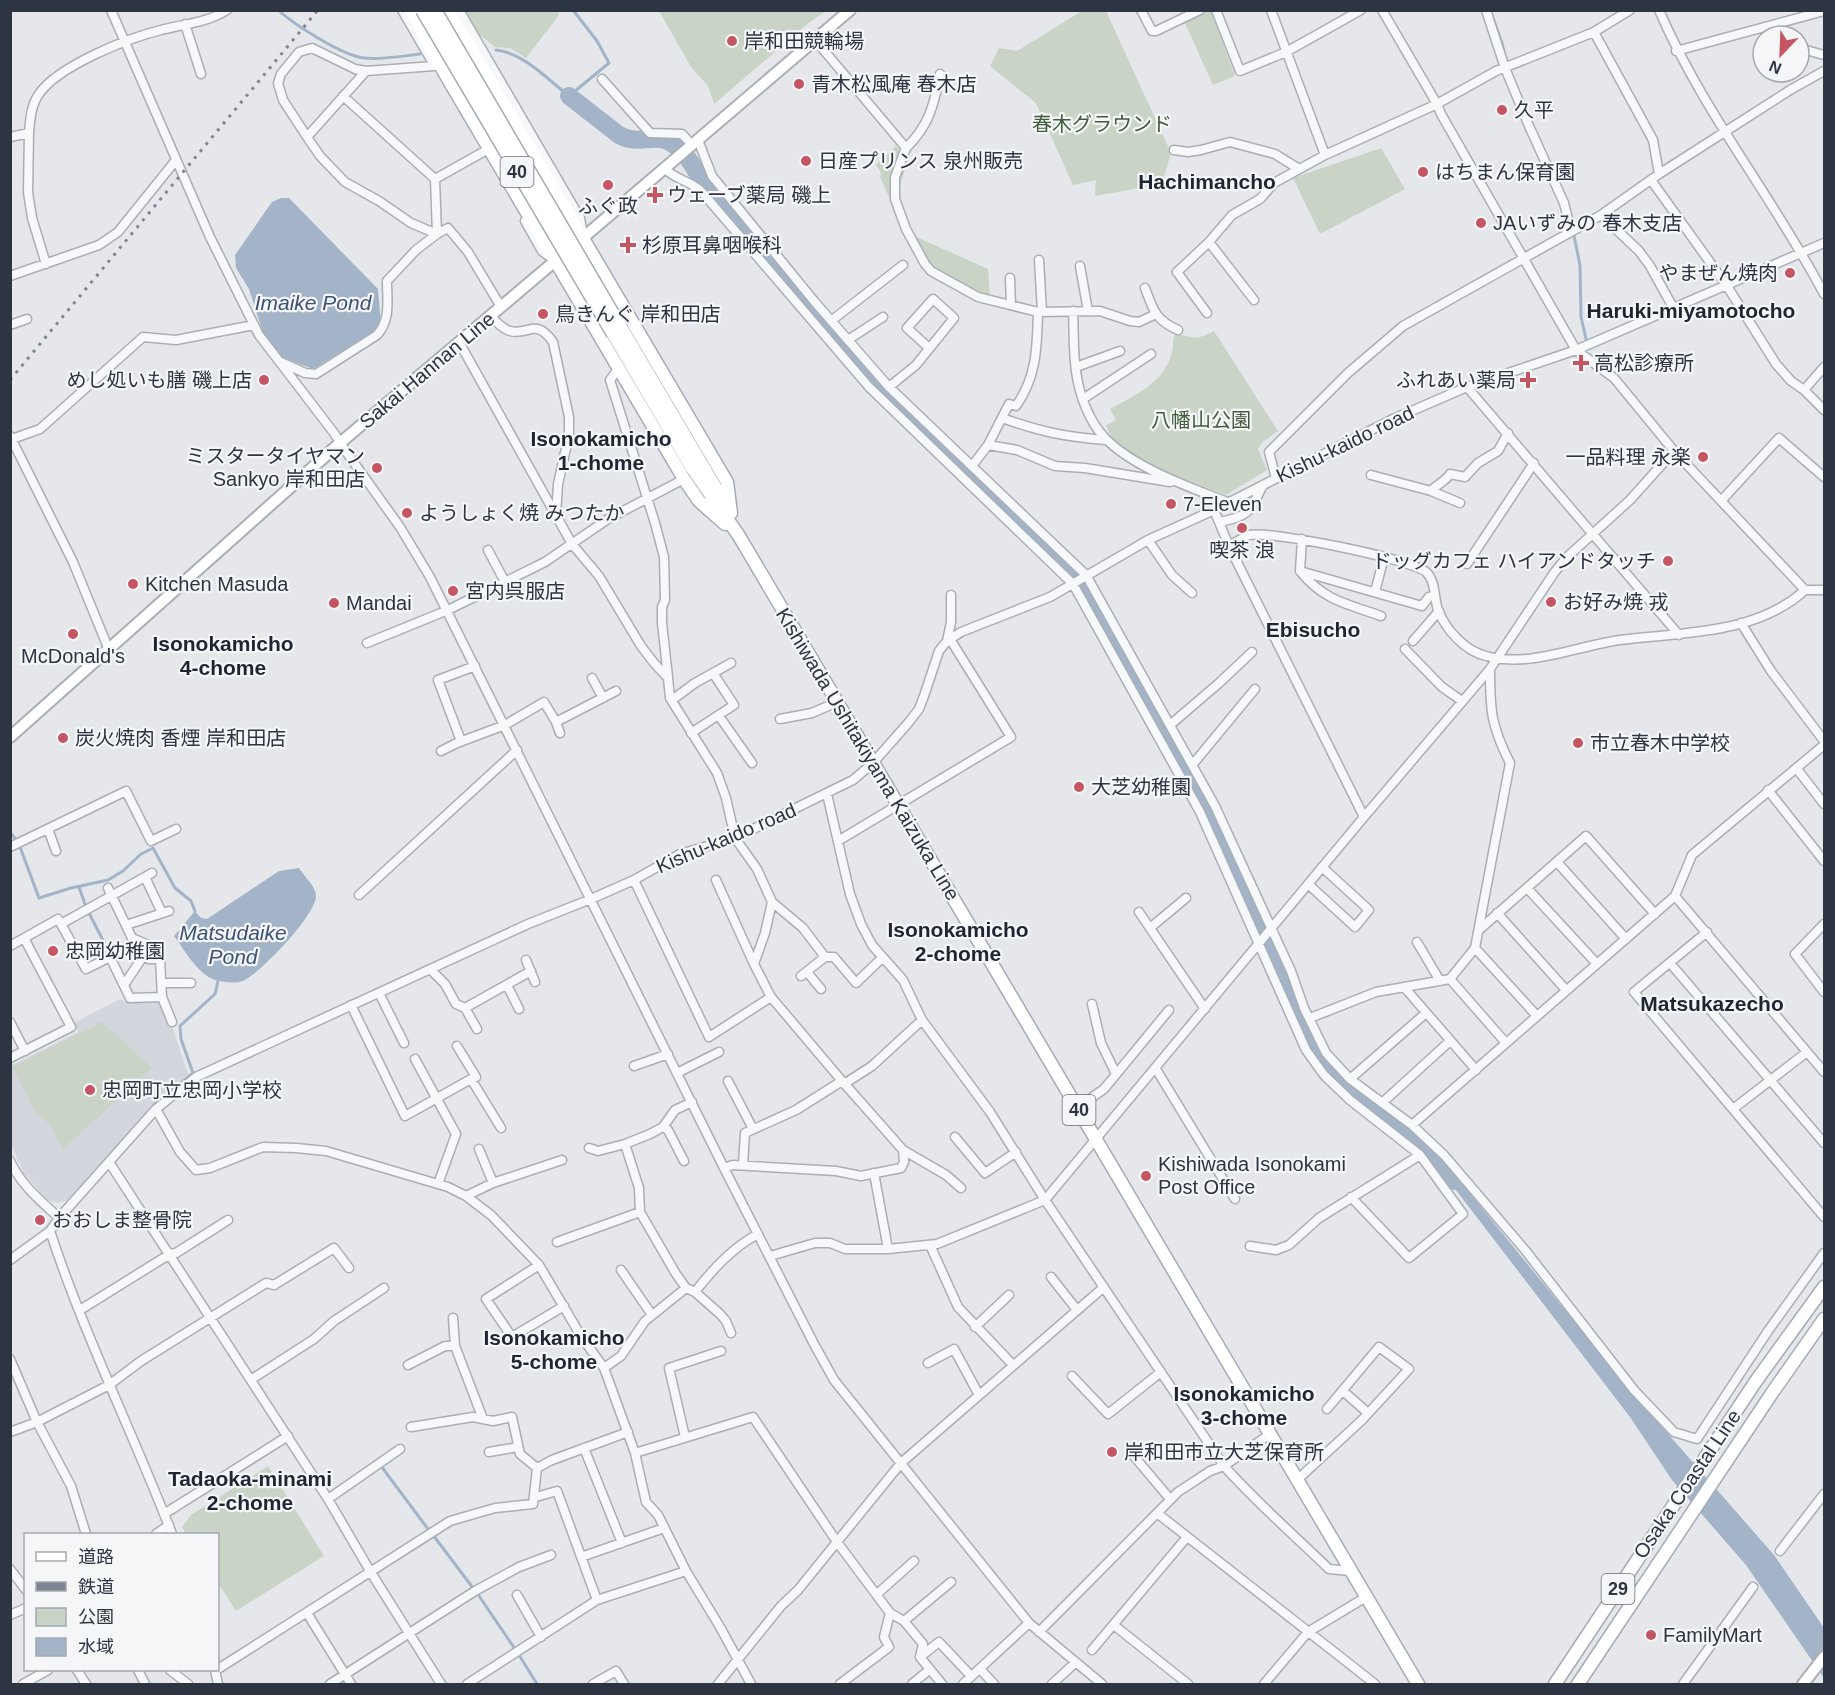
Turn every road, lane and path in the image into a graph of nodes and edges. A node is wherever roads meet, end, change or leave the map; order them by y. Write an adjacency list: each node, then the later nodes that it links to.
1 (111, 10): 25 (street)
2 (227, 10): 20 (street)
3 (402, 10): 28 (street)
4 (410, 10): 60 (main road)
5 (422, 10): 87 (main road, Kishiwada Ushitakiyama Kaizuka Line / 40, bridge)
6 (435, 10): 87 (main road, Kishiwada Ushitakiyama Kaizuka Line / 40, bridge)
7 (448, 10): 54 (main road)
8 (459, 10): 54 (street)
9 (850, 10): 24 (main road, Sakai Hannan Line)
10 (1141, 10): 11 (street)
11 (1200, 10)
12 (1216, 10): 27 (street)
13 (1271, 10): 27 (street)
14 (1361, 10): 27 (street)
15 (1382, 10): 36 (street)
16 (1486, 10): 29 (street)
17 (1630, 10): 23 (street)
18 (1659, 10): 26 (street)
19 (1824, 11): 21 (street)
20 (185, 24): 25 (street); 32 (street)
21 (1777, 24)
22 (1751, 31): 26 (street)
23 (1594, 32): 29 (street); 49 (street)
24 (816, 41): 41 (main road, Sakai Hannan Line); 42 (street)
25 (124, 42): 37 (street); 46 (street)
26 (1676, 51): 38 (street)
27 (1286, 52): 45 (street)
28 (434, 66): 30 (street); 44 (street)
29 (1505, 68): 36 (street); 53 (street)
30 (366, 71): 35 (street); 40 (street)
31 (1824, 71): 38 (street)
32 (201, 74)
33 (940, 74): 42 (street)
34 (600, 92): 41 (street)
35 (343, 96): 40 (street); 50 (street)
36 (1437, 104): 45 (street); 58 (street)
37 (29, 133): 39 (street); 61 (street)
38 (1725, 134): 49 (street); 57 (street)
39 (10, 137)
40 (307, 137): 52 (street)
41 (693, 144): 47 (main road, Sakai Hannan Line); 70 (street)
42 (906, 148): 71 (street)
43 (1174, 150): 48 (street)
44 (484, 151): 50 (street); 60 (street)
45 (1325, 155): 48 (street)
46 (176, 160): 61 (street); 85 (street)
47 (666, 166): 54 (main road, Sakai Hannan Line); 74 (street)
48 (1299, 169): 55 (street)
49 (1655, 177): 51 (street); 66 (street)
50 (435, 178): 52 (street)
51 (1601, 214): 53 (street); 73 (street)
52 (437, 234): 72 (street); 94 (street)
53 (1566, 234): 58 (street)
54 (583, 237): 60 (main road, Sakai Hannan Line); 124 (main road)
55 (1209, 242): 69 (street); 78 (street)
56 (1824, 243): 57 (street, Kishu-kaido road)
57 (1802, 253): 66 (street, Kishu-kaido road); 68 (street)
58 (1524, 258): 91 (street); 114 (street)
59 (1039, 260): 77 (street)
60 (555, 261): 72 (main road, Sakai Hannan Line); 97 (main road)
61 (46, 264): 64 (street)
62 (903, 265): 83 (street)
63 (1080, 266): 76 (street)
64 (10, 276)
65 (1010, 278): 71 (street)
66 (1727, 286): 73 (street, Kishu-kaido road); 100 (street)
67 (1145, 288): 79 (street)
68 (1824, 294)
69 (1254, 300)
70 (814, 301): 74 (street); 83 (street)
71 (1011, 305): 77 (street)
72 (501, 307): 80 (main road, Sakai Hannan Line)
73 (1674, 309): 91 (street, Kishu-kaido road)
74 (804, 310): 137 (street)
75 (1073, 311): 76 (street); 77 (street); 95 (street)
76 (1088, 311): 79 (street)
77 (1040, 312): 103 (street)
78 (1207, 313)
79 (1156, 314): 86 (street)
80 (490, 316): 89 (main road, Sakai Hannan Line); 125 (street)
81 (883, 317): 88 (street)
82 (27, 319): 84 (street)
83 (831, 321): 88 (street)
84 (10, 325)
85 (254, 326): 94 (street); 105 (street)
86 (1178, 330)
87 (618, 332): 124 (main road, Kishiwada Ushitakiyama Kaizuka Line / 40); 128 (main road, Kishiwada Ushitakiyama Kaizuka Line / 40)
88 (848, 340): 98 (street)
89 (459, 342): 107 (main road, Sakai Hannan Line); 125 (street)
90 (929, 348): 90 (street); 98 (street)
91 (1576, 350): 99 (street, Kishu-kaido road); 109 (street)
92 (1120, 351): 95 (street)
93 (1151, 354): 101 (street)
94 (280, 362): 107 (street)
95 (1076, 367): 101 (street)
96 (1824, 367): 100 (street)
97 (619, 368): 115 (main road); 119 (street)
98 (889, 387): 111 (street)
99 (1467, 387): 104 (street); 114 (street, Kishu-kaido road)
100 (1804, 390): 102 (street)
101 (1083, 399): 106 (street)
102 (1824, 410)
103 (1002, 418): 106 (street); 108 (street)
104 (1508, 433): 110 (street); 118 (street)
105 (11, 438): 154 (street)
106 (1106, 440): 116 (street)
107 (340, 443): 145 (street); 154 (main road, Sakai Hannan Line)
108 (988, 445): 111 (street); 116 (street)
109 (1674, 451): 120 (street); 127 (street)
110 (1534, 463): 127 (street); 135 (street)
111 (972, 466): 137 (street)
112 (1371, 475): 118 (street)
113 (1824, 477): 120 (street)
114 (1276, 478): 117 (street, Kishu-kaido road)
115 (684, 479): 119 (street); 128 (main road)
116 (1179, 483): 121 (street)
117 (1263, 484): 121 (street, Kishu-kaido road); 126 (street)
118 (1431, 491): 122 (street)
119 (647, 498): 131 (street); 162 (street)
120 (1721, 501): 139 (street)
121 (1227, 502): 123 (street, Kishu-kaido road)
122 (1460, 503)
123 (1214, 510): 126 (street); 130 (street, Kishu-kaido road)
124 (731, 513): 128 (main road, Kishiwada Ushitakiyama Kaizuka Line / 40)
125 (556, 515): 131 (street)
126 (1219, 522): 132 (street)
127 (1594, 534): 149 (street); 156 (street)
128 (739, 536): 168 (main road, Kishiwada Ushitakiyama Kaizuka Line / 40)
129 (1302, 539): 132 (street); 134 (street); 136 (street)
130 (1148, 540): 137 (street, Kishu-kaido road); 142 (street)
131 (572, 544): 138 (street); 162 (street)
132 (1229, 546): 189 (street)
133 (488, 550): 138 (street)
134 (1384, 557): 141 (street); 144 (street)
135 (1467, 564)
136 (1300, 571): 141 (street); 147 (street)
137 (1079, 580): 150 (street, Kishu-kaido road); 173 (street); 221 (street)
138 (505, 582): 145 (street)
139 (1805, 590): 140 (street); 148 (street)
140 (1824, 590)
141 (1375, 592): 144 (street)
142 (1192, 593)
143 (951, 595): 150 (street)
144 (1435, 595): 146 (street)
145 (448, 610): 152 (street); 158 (street)
146 (1439, 611): 151 (street); 156 (street)
147 (1381, 616)
148 (1741, 623): 149 (street); 178 (street)
149 (1680, 634): 156 (street)
150 (948, 640): 182 (street, Kishu-kaido road); 188 (street)
151 (1413, 641)
152 (367, 643)
153 (1405, 649): 167 (street)
154 (109, 650): 176 (main road, Sakai Hannan Line)
155 (1252, 652): 173 (street)
156 (1499, 657): 159 (street)
157 (731, 663): 160 (street)
158 (475, 666): 172 (street); 177 (street)
159 (1490, 669): 167 (street); 216 (street)
160 (713, 673): 166 (street); 169 (street)
161 (592, 678): 165 (street)
162 (668, 678): 166 (street)
163 (1255, 690): 183 (street)
164 (616, 691): 165 (street)
165 (603, 698): 171 (street)
166 (672, 700): 175 (street)
167 (1462, 701): 189 (street)
168 (837, 702): 170 (street); 182 (main road, Kishiwada Ushitakiyama Kaizuka Line / 40)
169 (719, 716): 175 (street); 181 (street)
170 (780, 718)
171 (556, 722): 172 (street); 174 (street)
172 (505, 725): 177 (street); 179 (street)
173 (1170, 725): 183 (street)
174 (560, 733)
175 (692, 733): 192 (street)
176 (10, 738)
177 (461, 741): 180 (street)
178 (1824, 743): 184 (street)
179 (517, 750): 204 (street); 207 (street)
180 (441, 751)
181 (752, 763)
182 (873, 763): 186 (street, Kishu-kaido road); 188 (main road, Kishiwada Ushitakiyama Kaizuka Line / 40)
183 (1193, 764): 217 (street)
184 (1797, 769): 185 (street); 187 (street)
185 (1768, 790): 196 (street); 205 (street)
186 (827, 794): 192 (street, Kishu-kaido road); 193 (street)
187 (1824, 804)
188 (899, 806): 193 (street); 284 (main road, Kishiwada Ushitakiyama Kaizuka Line / 40)
189 (1364, 817): 198 (street)
190 (48, 829): 191 (street); 194 (street); 195 (street)
191 (177, 830)
192 (735, 838): 199 (street, Kishu-kaido road); 208 (street)
193 (838, 841): 227 (street)
194 (10, 847)
195 (56, 851)
196 (1824, 861)
197 (1557, 862): 202 (street); 211 (street); 220 (street)
198 (1323, 867): 201 (street); 201 (street)
199 (634, 880): 207 (street, Kishu-kaido road); 246 (street)
200 (716, 880): 229 (street)
201 (1308, 884): 217 (street)
202 (1527, 888): 210 (street); 231 (street)
203 (110, 892): 212 (street); 213 (street); 213 (street)
204 (360, 895)
205 (1675, 896): 211 (street); 218 (street)
206 (1186, 898): 215 (street)
207 (591, 899): 232 (street, Kishu-kaido road); 267 (street)
208 (772, 902): 226 (street); 229 (street)
209 (1139, 912): 215 (street)
210 (1497, 913): 216 (street); 242 (street)
211 (1655, 914): 220 (street)
212 (61, 924): 219 (street); 238 (street)
213 (126, 926): 225 (street)
214 (1824, 927): 243 (street)
215 (1150, 928): 251 (street)
216 (1479, 929): 224 (street)
217 (1270, 931): 221 (street); 255 (street)
218 (1707, 932): 230 (street); 266 (street)
219 (24, 938): 223 (street); 264 (street)
220 (1626, 939): 231 (street)
221 (1260, 942): 251 (street); 299 (street)
222 (1417, 942): 234 (street)
223 (10, 946)
224 (1475, 948): 234 (street); 254 (street)
225 (144, 956): 237 (street); 238 (street)
226 (825, 957): 227 (street); 241 (street)
227 (882, 958): 256 (street)
228 (526, 960): 233 (street)
229 (754, 963): 246 (street)
230 (1670, 963): 278 (street); 285 (street)
231 (1597, 964): 242 (street)
232 (431, 970): 244 (street, Kishu-kaido road); 249 (street)
233 (531, 971): 236 (street); 239 (street)
234 (1445, 980): 240 (street); 262 (street)
235 (191, 982): 237 (street)
236 (536, 982)
237 (162, 983): 245 (street)
238 (124, 985): 245 (street)
239 (507, 985): 249 (street); 250 (street)
240 (1404, 987): 253 (street); 255 (street)
241 (821, 989)
242 (1566, 990): 254 (street)
243 (1824, 992)
244 (379, 993): 248 (street, Kishu-kaido road); 261 (street)
245 (162, 997): 258 (street)
246 (771, 997): 280 (street)
247 (1092, 1004): 275 (street)
248 (351, 1005): 281 (street); 286 (street, Kishu-kaido road)
249 (465, 1008): 259 (street)
250 (519, 1009)
251 (1206, 1009): 271 (street)
252 (1169, 1010): 275 (street)
253 (1426, 1013): 260 (street); 277 (street)
254 (1538, 1016): 262 (street)
255 (1310, 1018): 277 (street)
256 (922, 1020): 280 (street); 298 (street)
257 (10, 1022): 264 (street)
258 (172, 1022)
259 (477, 1029)
260 (1450, 1041): 272 (street); 283 (street)
261 (404, 1043)
262 (1506, 1043): 272 (street)
263 (457, 1046): 276 (street)
264 (25, 1051): 268 (street)
265 (719, 1052): 274 (street)
266 (1807, 1052): 273 (street); 278 (street)
267 (668, 1054): 270 (street); 274 (street)
268 (10, 1058)
269 (415, 1059): 281 (street)
270 (634, 1066)
271 (1156, 1069): 292 (street); 312 (street)
272 (1476, 1070): 287 (street)
273 (1824, 1072)
274 (677, 1073): 282 (street)
275 (1116, 1074): 284 (street)
276 (471, 1079): 281 (street); 289 (street)
277 (1350, 1079): 283 (street)
278 (1772, 1079): 285 (street); 293 (street)
279 (728, 1081): 290 (street)
280 (843, 1083): 290 (street); 297 (street)
281 (436, 1098): 308 (street)
282 (692, 1102): 288 (street); 305 (street)
283 (1382, 1102): 287 (street)
284 (1077, 1108): 292 (main road, Kishiwada Ushitakiyama Kaizuka Line / 40)
285 (1733, 1108): 315 (street)
286 (156, 1109): 302 (street, Kishu-kaido road); 308 (street)
287 (1412, 1125): 324 (street)
288 (663, 1127): 294 (street); 303 (street)
289 (501, 1128)
290 (753, 1129): 304 (street)
291 (955, 1137): 298 (street)
292 (1096, 1139): 313 (street); 366 (main road, Kishiwada Ushitakiyama Kaizuka Line / 40)
293 (1824, 1143)
294 (626, 1144): 295 (street); 314 (street)
295 (589, 1148)
296 (479, 1149): 307 (street)
297 (903, 1150): 306 (street); 309 (street)
298 (1016, 1152): 313 (street)
299 (1420, 1155): 311 (street); 311 (street)
300 (562, 1160): 307 (street)
301 (10, 1161): 316 (street)
302 (109, 1161): 316 (street, Kishu-kaido road); 325 (street)
303 (684, 1161)
304 (743, 1166): 305 (street); 306 (street)
305 (724, 1168): 319 (street)
306 (874, 1173): 323 (street)
307 (493, 1183): 310 (street)
308 (438, 1184): 310 (street)
309 (961, 1188)
310 (466, 1196): 328 (street)
311 (1351, 1197): 322 (street)
312 (1235, 1199)
313 (1046, 1200): 321 (street); 332 (street)
314 (640, 1212): 320 (street); 335 (street)
315 (1824, 1217)
316 (59, 1218): 318 (street, Kishu-kaido road)
317 (228, 1220): 325 (street)
318 (50, 1231): 327 (street, Kishu-kaido road); 338 (street)
319 (758, 1234): 326 (street); 335 (street)
320 (557, 1242)
321 (930, 1245): 323 (street); 344 (street)
322 (1251, 1246)
323 (888, 1249): 326 (street)
324 (1824, 1253)
325 (170, 1254): 338 (street); 341 (street)
326 (770, 1256): 375 (street)
327 (10, 1260)
328 (539, 1265): 337 (street); 337 (street)
329 (349, 1268): 341 (street)
330 (621, 1270): 340 (street)
331 (1051, 1277): 339 (street)
332 (1104, 1287): 339 (street); 353 (street)
333 (1824, 1287): 455 (main road, Osaka Coastal Line / 29)
334 (384, 1288): 355 (street)
335 (691, 1290): 340 (street); 345 (street)
336 (1009, 1295): 344 (street)
337 (564, 1306): 352 (street)
338 (80, 1310): 356 (street)
339 (1077, 1310): 351 (street)
340 (652, 1315): 352 (street)
341 (210, 1317): 355 (street); 356 (street)
342 (453, 1318): 346 (street)
343 (1823, 1322): 456 (main road, Osaka Coastal Line / 29)
344 (975, 1327): 351 (street)
345 (730, 1333)
346 (455, 1346): 350 (street); 361 (street)
347 (721, 1351): 368 (street)
348 (10, 1359): 362 (street)
349 (928, 1363): 358 (street)
350 (408, 1365)
351 (1013, 1365): 358 (street)
352 (604, 1368): 365 (street)
353 (1161, 1372): 354 (street); 376 (street)
354 (1072, 1376)
355 (252, 1379): 367 (street)
356 (109, 1385): 362 (street); 384 (street)
357 (1343, 1391): 359 (street); 360 (street); 360 (street)
358 (979, 1395): 375 (street)
359 (1327, 1409)
360 (1368, 1413): 378 (street)
361 (483, 1419): 363 (street); 369 (street)
362 (37, 1422): 364 (street); 387 (street)
363 (411, 1427)
364 (10, 1432)
365 (627, 1432): 371 (street); 373 (street)
366 (1270, 1434): 376 (street); 378 (main road, Kishiwada Ushitakiyama Kaizuka Line / 40)
367 (288, 1436): 381 (street); 384 (street)
368 (685, 1437): 373 (street); 391 (street)
369 (518, 1447): 372 (street); 377 (street)
370 (400, 1449): 381 (street)
371 (584, 1449): 377 (street); 392 (street)
372 (489, 1452)
373 (635, 1453): 386 (street)
374 (1132, 1455): 382 (street)
375 (901, 1463): 391 (street); 414 (street)
376 (1224, 1467): 382 (street); 400 (street)
377 (537, 1468): 380 (street)
378 (1297, 1480): 400 (main road, Kishiwada Ushitakiyama Kaizuka Line / 40)
379 (1824, 1494): 393 (street)
380 (536, 1497): 395 (street); 399 (street)
381 (328, 1499): 399 (street)
382 (1170, 1499): 383 (street)
383 (1157, 1513): 390 (street); 416 (street)
384 (164, 1514): 385 (street)
385 (169, 1525): 388 (street); 389 (street)
386 (664, 1528): 392 (street); 398 (street)
387 (86, 1533)
388 (157, 1533)
389 (172, 1533)
390 (1187, 1537): 415 (street); 417 (street)
391 (837, 1542): 405 (street); 423 (street)
392 (621, 1543): 395 (street)
393 (1780, 1551)
394 (551, 1555): 418 (street)
395 (581, 1557): 408 (street)
396 (914, 1562): 405 (street)
397 (10, 1569): 404 (street)
398 (686, 1570): 408 (street); 423 (street)
399 (370, 1571): 410 (street); 418 (street)
400 (1350, 1571): 407 (main road, Kishiwada Ushitakiyama Kaizuka Line / 40)
401 (951, 1582): 413 (street)
402 (10, 1586): 404 (street)
403 (1753, 1587): 457 (street)
404 (24, 1588)
405 (877, 1594): 411 (street)
406 (517, 1595): 419 (street)
407 (1366, 1597): 417 (street); 454 (main road, Kishiwada Ushitakiyama Kaizuka Line / 40)
408 (597, 1600): 419 (street)
409 (24, 1609): 412 (street)
410 (307, 1613): 425 (street); 431 (street)
411 (890, 1613): 413 (street); 444 (street)
412 (10, 1615)
413 (904, 1621): 421 (street)
414 (1029, 1623): 416 (street); 426 (street)
415 (1114, 1626): 420 (street); 451 (street)
416 (1039, 1632): 424 (street)
417 (1308, 1632): 452 (street); 453 (street)
418 (410, 1634): 431 (street); 438 (street)
419 (541, 1636): 439 (street)
420 (1092, 1650)
421 (920, 1657): 427 (street); 432 (street)
422 (1824, 1657): 458 (main road)
423 (738, 1662): 442 (street); 443 (street)
424 (1075, 1663): 449 (street); 450 (street)
425 (219, 1668)
426 (980, 1669): 432 (street); 448 (street)
427 (929, 1670): 445 (street); 446 (street)
428 (46, 1671): 433 (street)
429 (78, 1671): 434 (street)
430 (171, 1671): 435 (street)
431 (345, 1674): 436 (street); 437 (street)
432 (971, 1676): 447 (street)
433 (23, 1684)
434 (86, 1684)
435 (188, 1684)
436 (330, 1684)
437 (351, 1684)
438 (441, 1684)
439 (467, 1684)
440 (593, 1684): 441 (street)
441 (624, 1684)
442 (718, 1684)
443 (751, 1684)
444 (840, 1684)
445 (912, 1684)
446 (942, 1684)
447 (963, 1684)
448 (994, 1684)
449 (1052, 1684)
450 (1102, 1684)
451 (1188, 1684)
452 (1264, 1684)
453 (1375, 1684)
454 (1418, 1684)
455 (1555, 1684)
456 (1578, 1684)
457 (1683, 1684)
458 (1803, 1684)

